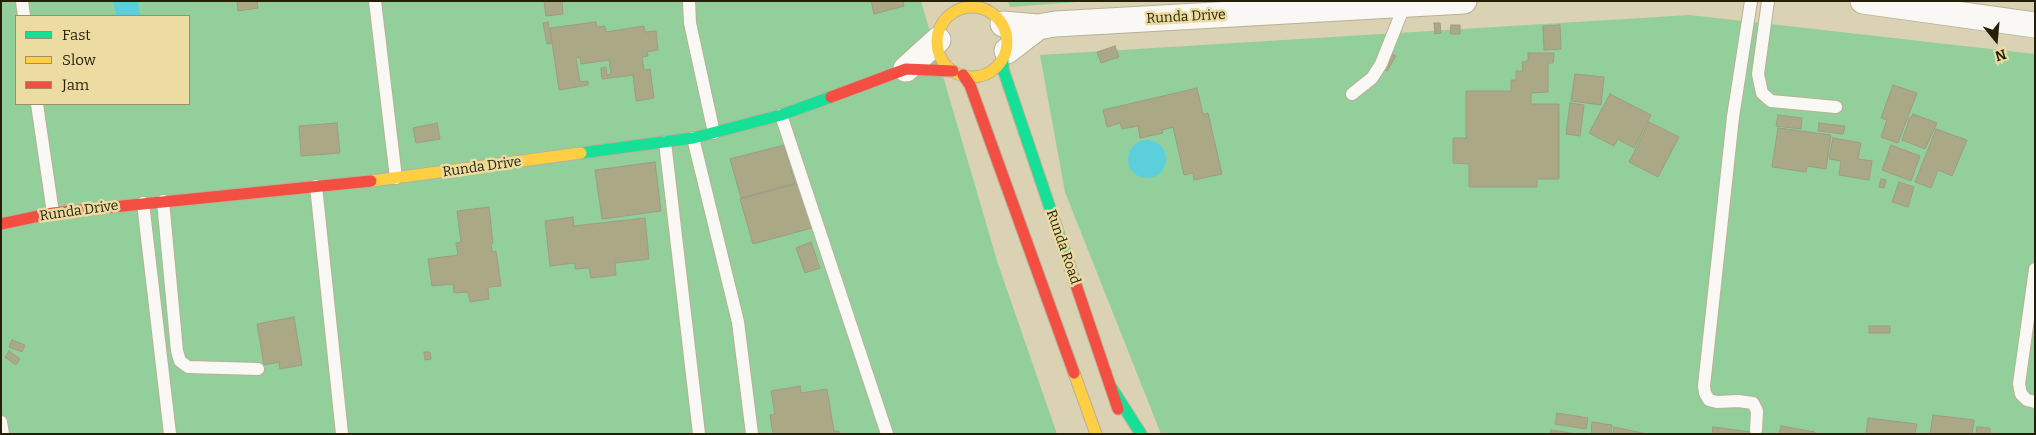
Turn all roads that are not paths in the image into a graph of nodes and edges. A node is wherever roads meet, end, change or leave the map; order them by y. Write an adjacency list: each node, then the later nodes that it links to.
1 (22, 1): 11 (lane)
2 (375, 1): 25 (lane)
3 (689, 1): 22 (lane)
4 (1464, 1): 8 (street, Runda Drive)
5 (1751, 1): 36 (lane)
6 (1768, 1): 20 (lane)
7 (1864, 1): 12 (street)
8 (1395, 3): 13 (street, Runda Drive); 18 (lane)
9 (941, 7): 14 (street)
10 (989, 12): 13 (street); 14 (street); 15 (street)
11 (24, 15)
12 (2035, 25)
13 (1038, 27): 15 (street, Runda Drive)
14 (940, 32): 16 (street); 17 (street)
15 (1005, 55): 17 (street, Runda Drive); 33 (street, Runda Road)
16 (906, 70): 17 (street, Runda Drive); 21 (street, Runda Drive)
17 (958, 73): 44 (street)
18 (1352, 94)
19 (37, 105): 29 (lane)
20 (1836, 107)
21 (781, 115): 22 (street, Runda Drive); 43 (lane)
22 (714, 133): 23 (street, Runda Drive)
23 (693, 138): 24 (street, Runda Drive); 42 (lane)
24 (665, 142): 25 (street, Runda Drive); 41 (lane)
25 (396, 178): 26 (street, Runda Drive)
26 (316, 186): 27 (street, Runda Drive); 40 (lane)
27 (163, 201): 28 (street, Runda Drive); 32 (lane)
28 (143, 203): 29 (street, Runda Drive); 39 (lane)
29 (53, 213): 30 (street, Runda Drive)
30 (1, 224)
31 (2035, 269): 34 (lane)
32 (258, 369)
33 (1111, 387): 37 (street, Runda Road); 45 (street)
34 (2035, 402)
35 (1, 422): 38 (lane)
36 (1756, 430)
37 (1126, 432)
38 (2, 434)
39 (170, 434)
40 (342, 434)
41 (699, 434)
42 (752, 434)
43 (887, 434)
44 (1096, 434)
45 (1141, 434)

